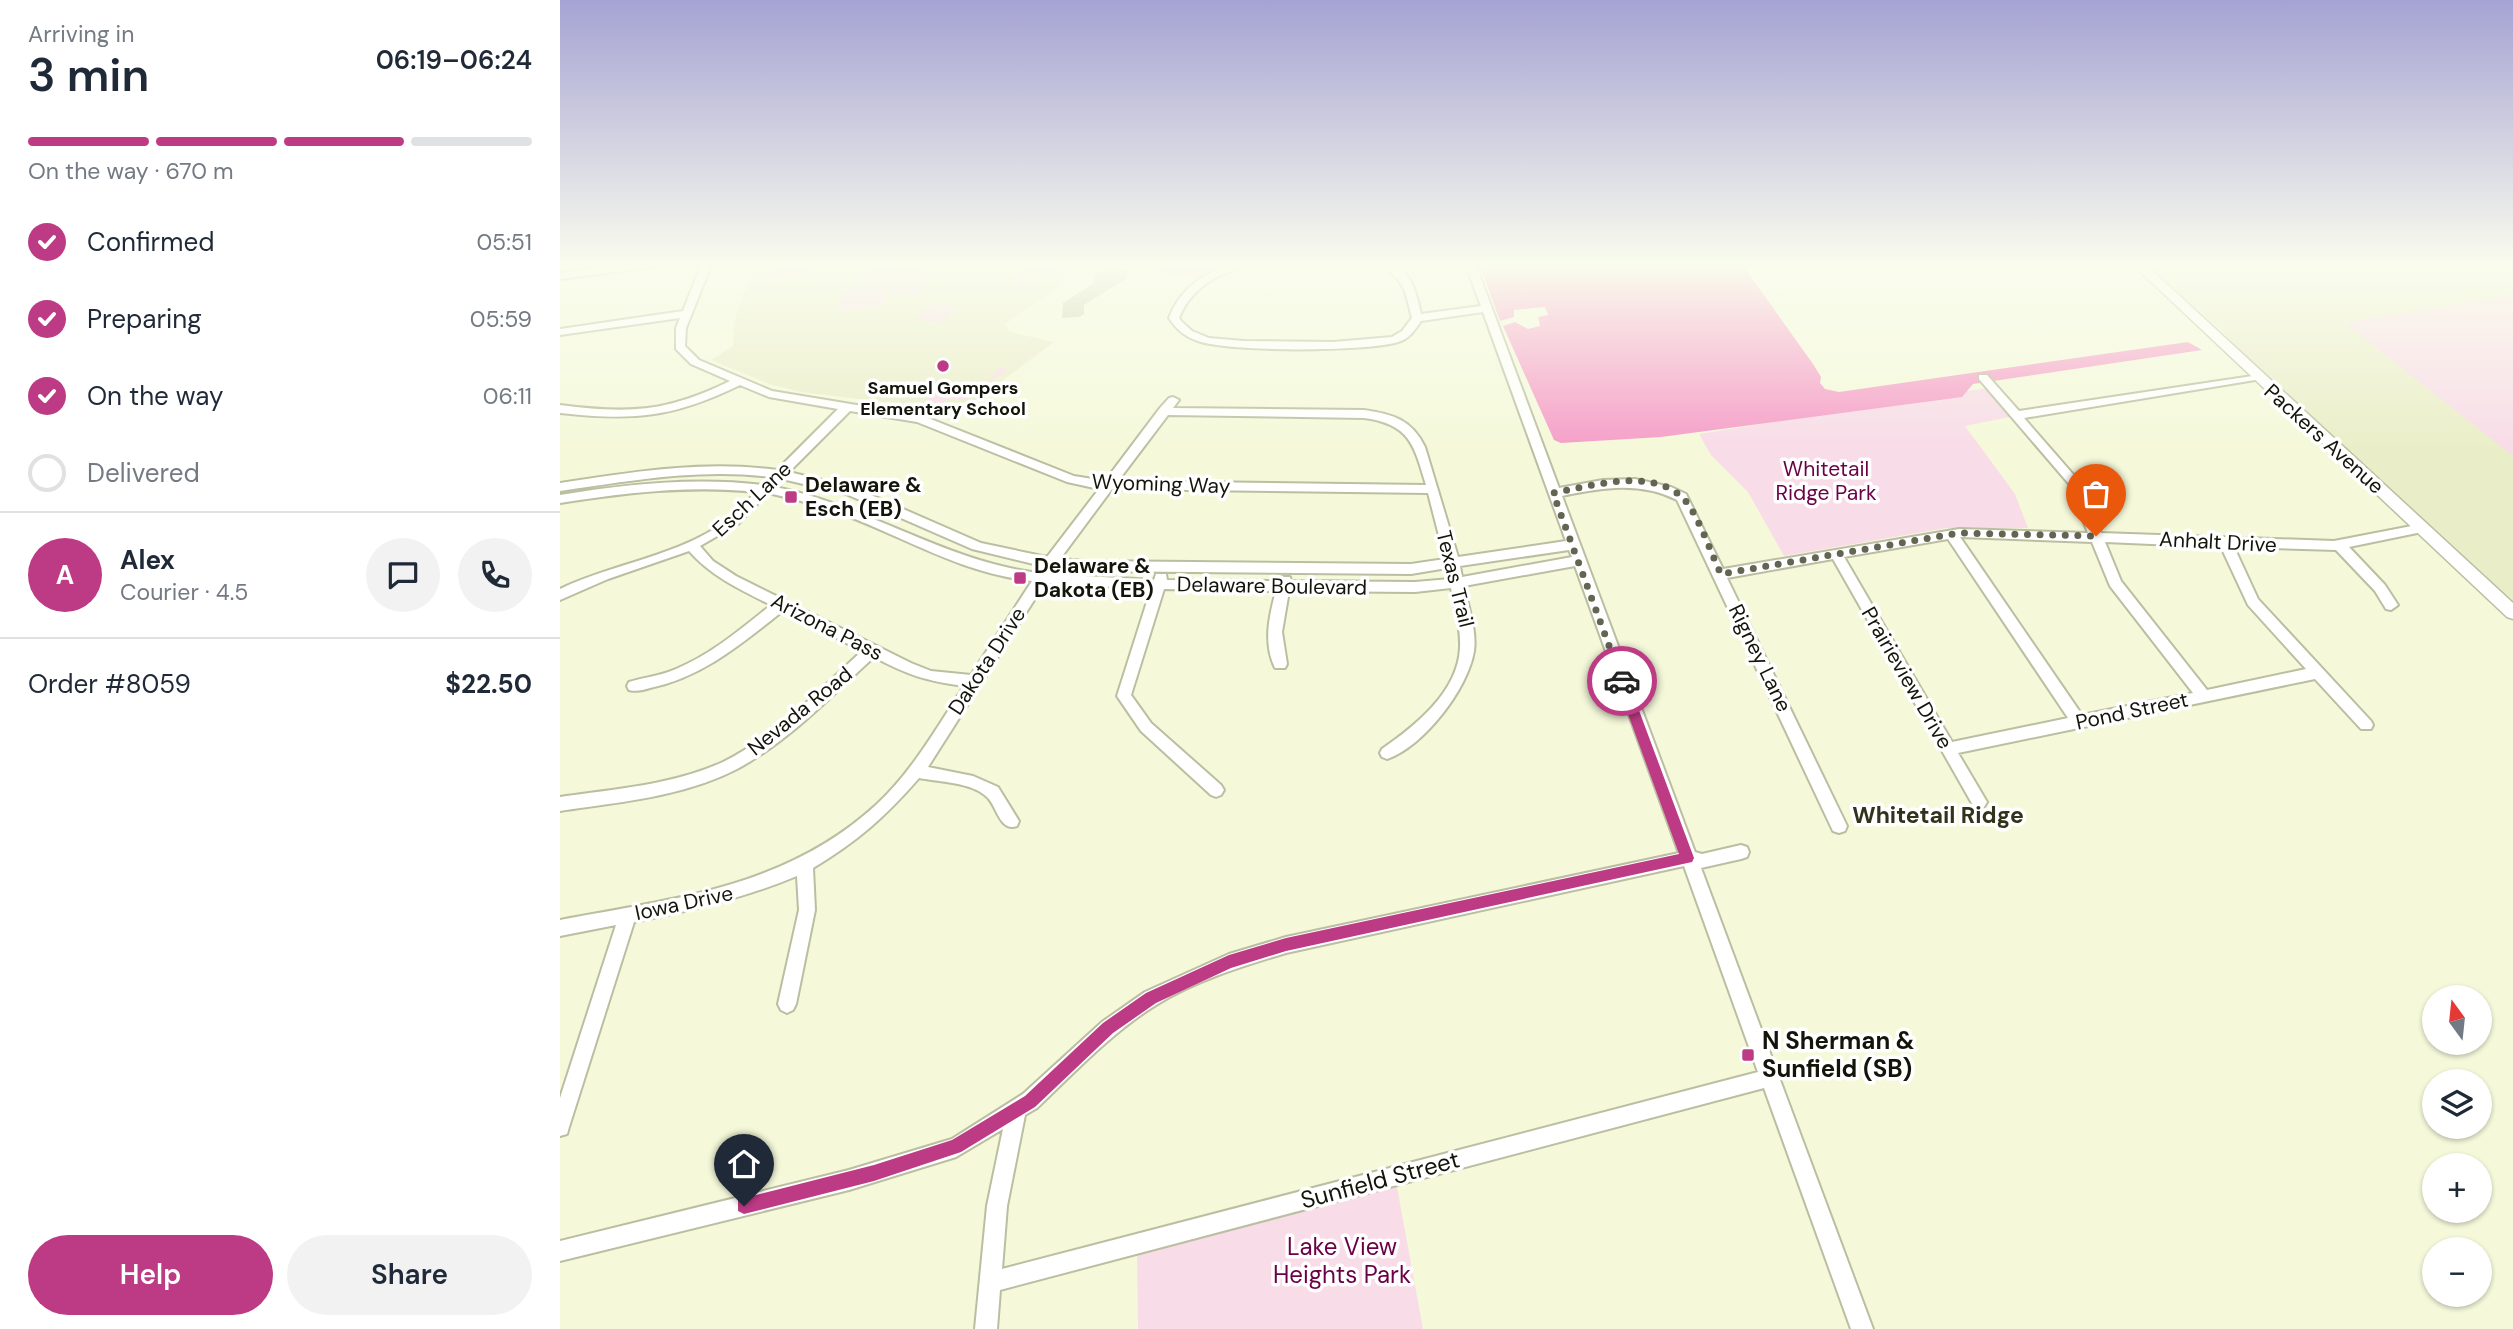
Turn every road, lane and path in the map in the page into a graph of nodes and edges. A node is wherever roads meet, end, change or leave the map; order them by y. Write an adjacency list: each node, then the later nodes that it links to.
1 (609, 325): 7 (street)
2 (683, 325): 10 (street, Wyoming Way)
3 (1177, 325): 4 (street)
4 (1413, 325)
5 (1492, 325): 20 (street)
6 (2201, 325): 9 (main road, Packers Avenue)
7 (560, 332)
8 (1983, 377): 13 (street)
9 (2255, 377): 13 (street); 22 (main road, Packers Avenue)
10 (738, 382): 11 (street, Wyoming Way); 12 (street)
11 (848, 406): 15 (street, Esch Lane); 16 (street, Wyoming Way)
12 (560, 409)
13 (2018, 415): 24 (street)
14 (1402, 426): 16 (street, Dakota Drive); 19 (street, Texas Trail)
15 (780, 474): 17 (street, Delaware Boulevard); 18 (street, Esch Lane); 31 (street, Delaware Boulevard)
16 (1109, 485): 19 (street, Wyoming Way); 31 (street, Dakota Drive)
17 (560, 487)
18 (766, 489): 21 (street, Delaware Boulevard); 28 (street, Esch Lane); 36 (street, Delaware Boulevard)
19 (1433, 489): 32 (street, Texas Trail)
20 (1553, 493): 26 (street); 35 (street, Rigney Lane)
21 (560, 499)
22 (2422, 528): 27 (street, Anhalt Drive); 43 (main road, Packers Avenue)
23 (1951, 534): 24 (street, Anhalt Drive); 29 (street, Anhalt Drive); 50 (street)
24 (2096, 536): 25 (street, Anhalt Drive); 49 (street)
25 (2225, 542): 27 (street, Anhalt Drive); 46 (street)
26 (1572, 545): 30 (street); 32 (street, Delaware Boulevard)
27 (2339, 545): 42 (street)
28 (693, 547): 40 (street, Esch Lane); 41 (street, Arizona Pass)
29 (1836, 554): 35 (street, Anhalt Drive); 52 (street, Prairieview Drive)
30 (1578, 561): 37 (street, Delaware Boulevard); 61 (street)
31 (1050, 564): 33 (street, Delaware Boulevard); 36 (street, Dakota Drive)
32 (1452, 565): 34 (street, Delaware Boulevard); 37 (street, Texas Trail)
33 (1164, 569): 34 (street, Delaware Boulevard); 38 (street)
34 (1287, 570): 39 (street)
35 (1721, 574): 59 (street, Rigney Lane)
36 (1041, 578): 38 (street, Delaware Boulevard); 47 (street, Dakota Drive)
37 (1457, 583): 39 (street, Delaware Boulevard); 53 (street, Texas Trail)
38 (1159, 585): 39 (street, Delaware Boulevard); 55 (street)
39 (1283, 586): 45 (street)
40 (560, 595)
41 (782, 604): 44 (street, Arizona Pass); 48 (street)
42 (2392, 605)
43 (2513, 613)
44 (873, 650): 47 (street, Arizona Pass); 57 (street, Nevada Road)
45 (1280, 664)
46 (2316, 673): 49 (street, Pond Street); 51 (street)
47 (974, 681): 54 (street, Dakota Drive)
48 (634, 686)
49 (2204, 696): 50 (street, Pond Street)
50 (2078, 722): 52 (street, Pond Street)
51 (2366, 725)
52 (1947, 749): 56 (street, Prairieview Drive)
53 (1387, 753)
54 (916, 771): 58 (street); 62 (street, Dakota Drive)
55 (1216, 790)
56 (1979, 802)
57 (560, 804)
58 (1011, 821)
59 (1839, 826)
60 (1741, 852): 61 (street)
61 (1687, 858): 66 (street); 67 (street)
62 (804, 867): 63 (street, Iowa Drive); 65 (street)
63 (627, 916): 64 (street, Iowa Drive); 68 (street)
64 (560, 928)
65 (787, 1004)
66 (1769, 1079): 70 (street, Sunfield Street); 72 (street)
67 (1016, 1111): 69 (street); 70 (street)
68 (560, 1127)
69 (560, 1251)
70 (990, 1282): 71 (street)
71 (986, 1329)
72 (1862, 1329)

